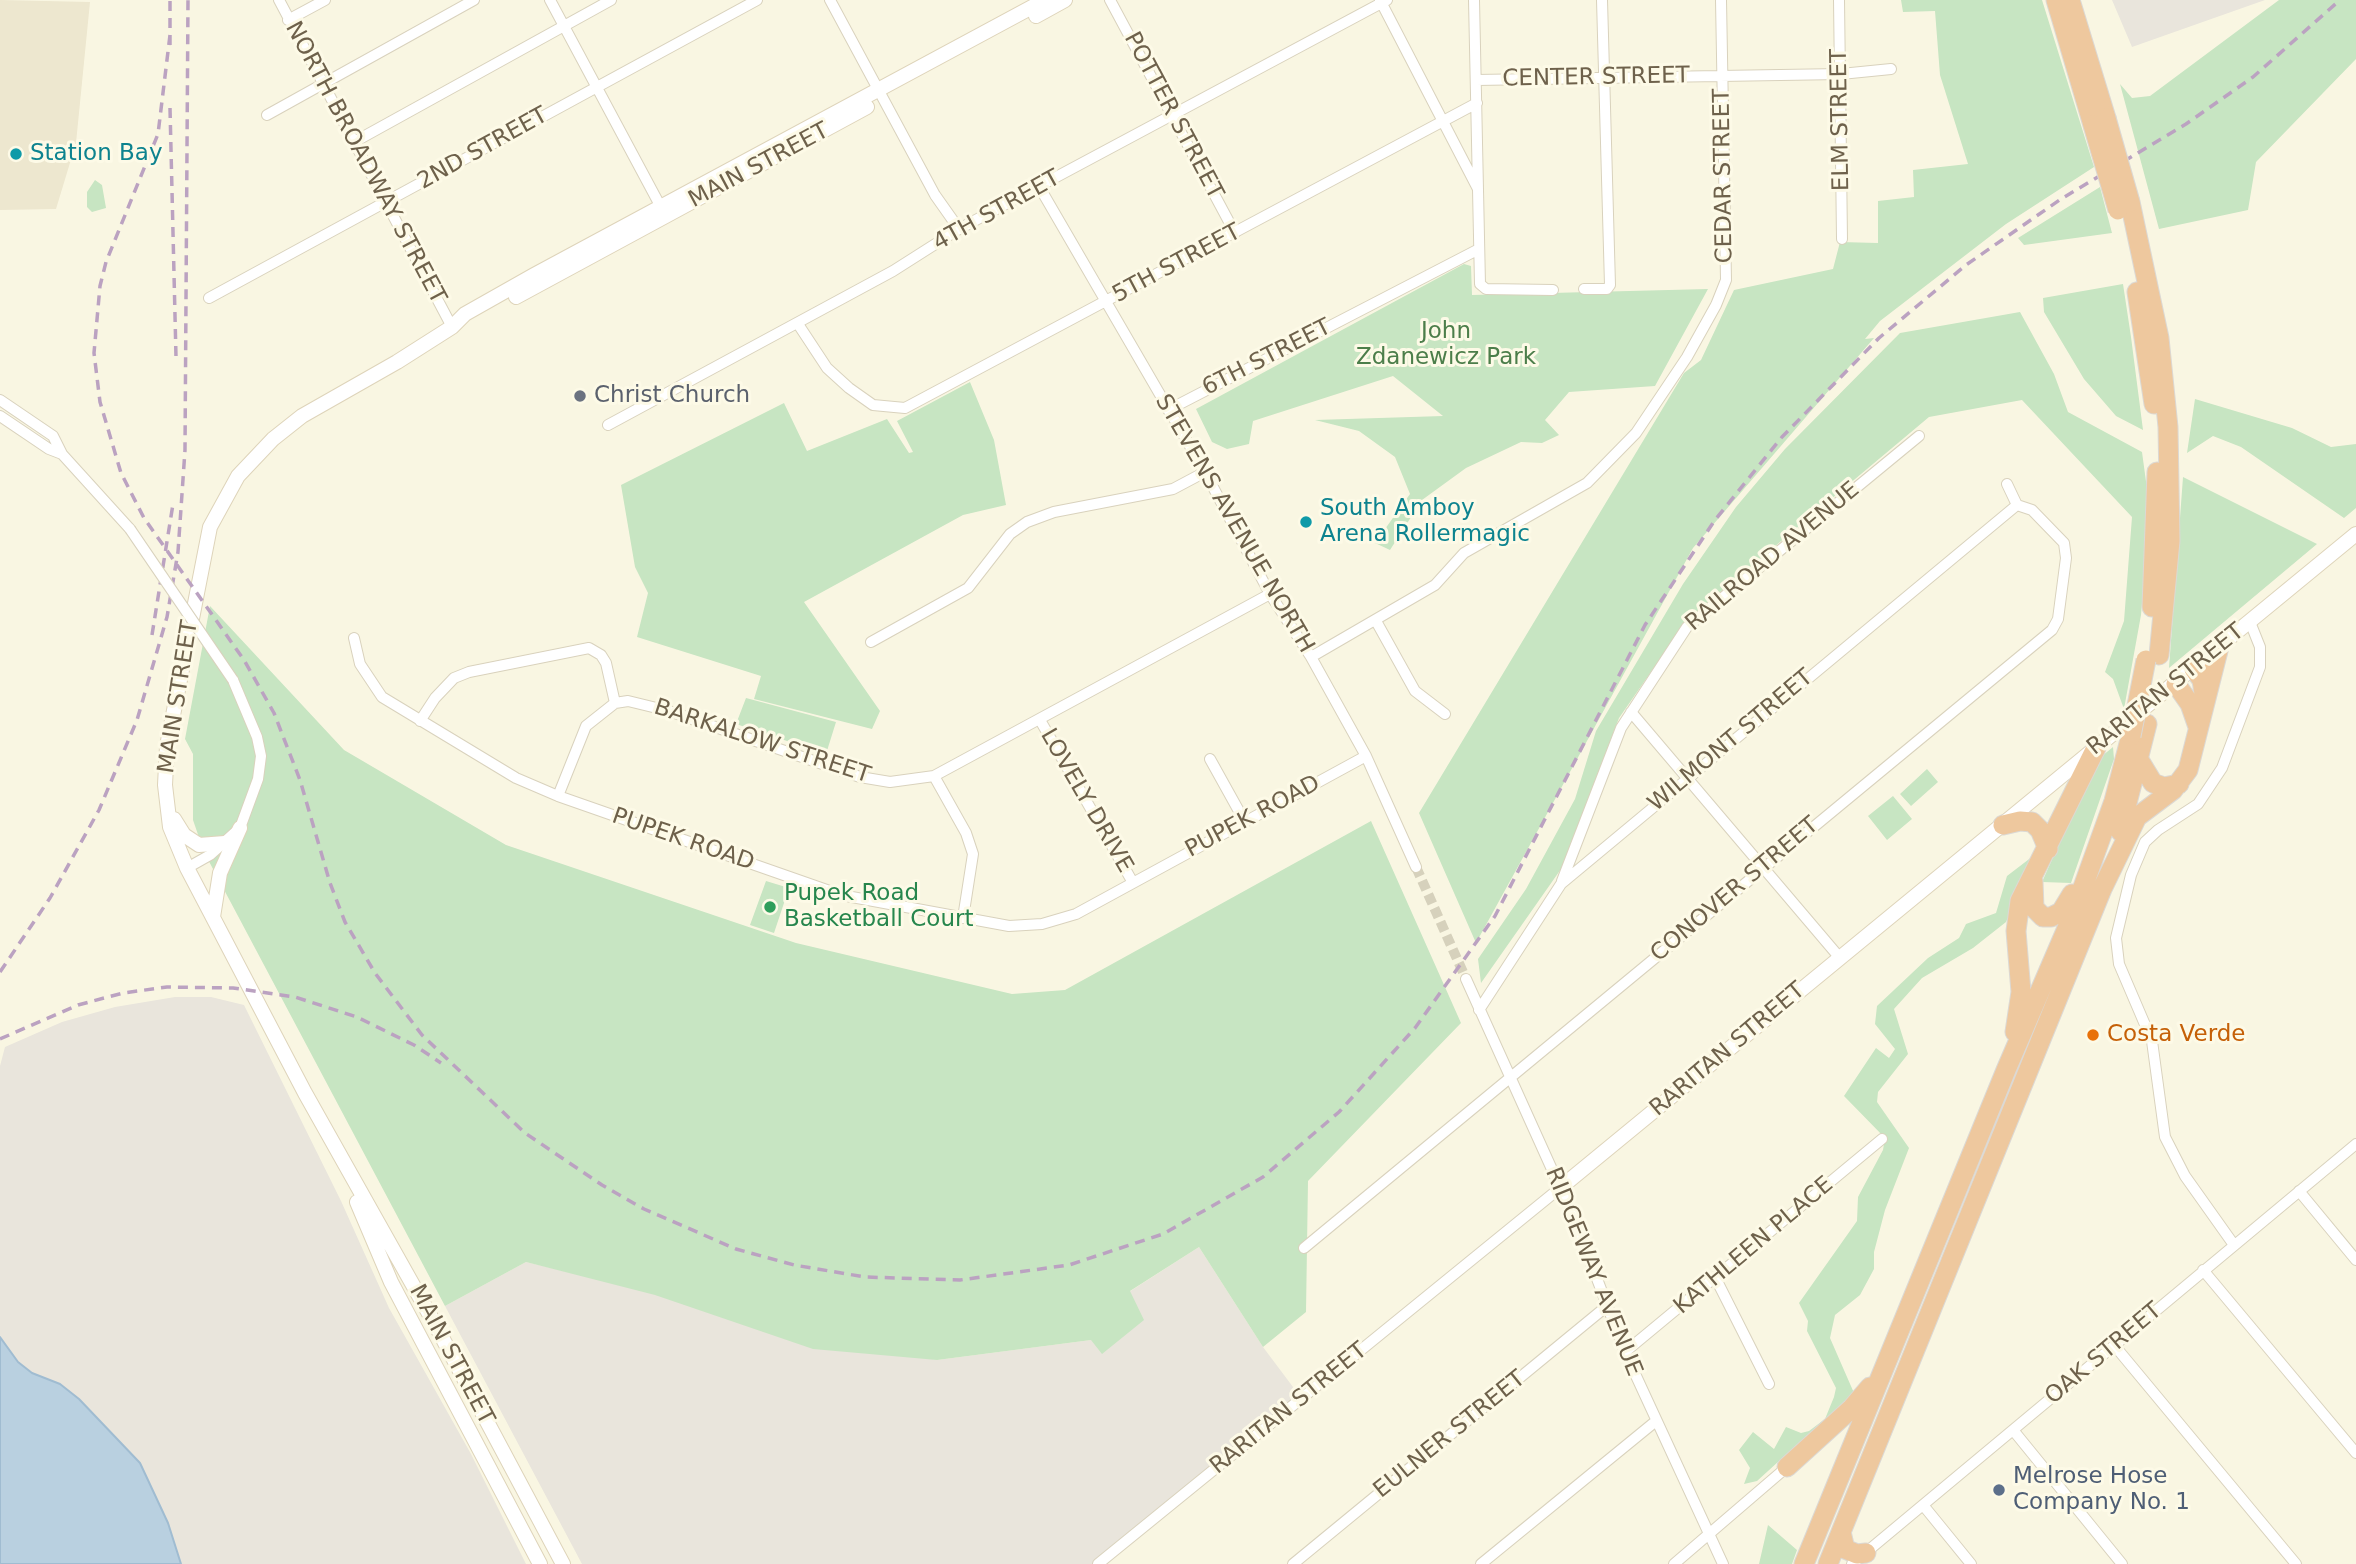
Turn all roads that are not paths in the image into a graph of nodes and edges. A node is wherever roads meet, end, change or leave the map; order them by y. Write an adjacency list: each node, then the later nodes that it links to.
1 (279, 0): 18 (street, NORTH BROADWAY STREET)
2 (326, 0): 18 (street)
3 (474, 0): 25 (street)
4 (550, 0): 19 (street)
5 (611, 0): 19 (street)
6 (757, 0): 26 (street, 2ND STREET)
7 (830, 0): 27 (street)
8 (1045, 0): 27 (main road, MAIN STREET)
9 (1065, 0): 27 (main road, MAIN STREET)
10 (1110, 0): 30 (street, POTTER STREET)
11 (1474, 0): 24 (street)
12 (1602, 0): 23 (street)
13 (1721, 0): 22 (street, CEDAR STREET)
14 (1839, 0): 21 (street, ELM STREET)
15 (2056, 0): 32 (highway)
16 (2070, 0): 32 (highway)
17 (1383, 1): 30 (street, 4TH STREET); 31 (street)
18 (288, 20): 25 (street, NORTH BROADWAY STREET)
19 (564, 26): 26 (street); 33 (street)
20 (1891, 69): 21 (street, CENTER STREET)
21 (1841, 74): 22 (street, CENTER STREET); 40 (street, ELM STREET)
22 (1723, 76): 23 (street, CENTER STREET); 59 (street, CEDAR STREET)
23 (1604, 78): 24 (street, CENTER STREET); 42 (street)
24 (1476, 80): 28 (street)
25 (321, 83): 29 (street); 33 (street, NORTH BROADWAY STREET)
26 (596, 87): 36 (street, 2ND STREET); 37 (street)
27 (880, 94): 37 (main road, MAIN STREET); 38 (street)
28 (1477, 103): 31 (street, 5TH STREET); 35 (street)
29 (267, 115)
30 (1173, 115): 34 (street, 4TH STREET); 39 (street, POTTER STREET)
31 (1442, 121): 35 (street); 39 (street, 5TH STREET)
32 (2099, 121): 74 (highway, bridge)
33 (354, 142): 36 (street, NORTH BROADWAY STREET)
34 (1040, 188): 38 (street, 4TH STREET); 45 (street, STEVENS AVENUE NORTH)
35 (1480, 192): 41 (street)
36 (385, 202): 44 (street, 2ND STREET); 47 (street, NORTH BROADWAY STREET)
37 (663, 212): 47 (main road, MAIN STREET)
38 (959, 229): 46 (street, 4TH STREET)
39 (1235, 233): 45 (street, 5TH STREET)
40 (1842, 239)
41 (1479, 249): 43 (street); 49 (street, 6TH STREET)
42 (1584, 289)
43 (1553, 290)
44 (209, 298)
45 (1105, 303): 46 (street, 5TH STREET); 49 (street, STEVENS AVENUE NORTH)
46 (798, 324): 51 (street, 4TH STREET)
47 (452, 327): 83 (main road, MAIN STREET)
48 (0, 400): 53 (street)
49 (1168, 410): 54 (street, STEVENS AVENUE NORTH)
50 (0, 416): 53 (street)
51 (608, 425)
52 (1919, 436): 69 (street, RAILROAD AVENUE)
53 (62, 454): 86 (street, bridge)
54 (1205, 472): 58 (street, STEVENS AVENUE NORTH); 62 (street)
55 (2007, 484): 56 (street)
56 (2017, 505): 80 (street, WILMONT STREET); 90 (street, CONOVER STREET)
57 (2356, 534): 60 (main road, RARITAN STREET)
58 (1270, 594): 64 (street, STEVENS AVENUE NORTH); 71 (street, BARKALOW STREET)
59 (1376, 621): 64 (street, CEDAR STREET); 70 (street)
60 (2250, 622): 63 (main road, RARITAN STREET); 109 (street)
61 (354, 638): 72 (street, PUPEK ROAD)
62 (871, 642)
63 (2219, 647): 65 (main road, RARITAN STREET); 67 (highway)
64 (1311, 657): 76 (street, STEVENS AVENUE NORTH)
65 (2194, 669): 66 (main road, RARITAN STREET); 67 (highway)
66 (2176, 684): 73 (highway); 75 (main road, RARITAN STREET)
67 (2205, 701): 73 (highway)
68 (615, 703): 72 (street); 79 (street, BARKALOW STREET); 82 (street)
69 (1631, 712): 80 (street); 95 (street, RAILROAD AVENUE)
70 (1445, 714)
71 (1040, 720): 79 (street, BARKALOW STREET); 94 (street, LOVELY DRIVE)
72 (420, 721): 82 (street, PUPEK ROAD)
73 (2197, 727): 81 (highway)
74 (2139, 730): 78 (highway); 88 (highway)
75 (2096, 748): 85 (main road, RARITAN STREET); 89 (highway)
76 (1366, 755): 84 (street, PUPEK ROAD); 91 (street, STEVENS AVENUE NORTH)
77 (1210, 759): 84 (street)
78 (2139, 760): 81 (highway); 96 (highway)
79 (934, 776): 98 (street)
80 (1689, 776): 90 (street); 95 (street, WILMONT STREET)
81 (2179, 785): 96 (highway)
82 (558, 796): 98 (street, PUPEK ROAD)
83 (166, 802): 87 (main road); 92 (main road, MAIN STREET)
84 (1245, 822): 94 (street, PUPEK ROAD)
85 (2003, 825): 89 (highway); 99 (main road, RARITAN STREET)
86 (240, 828): 87 (street); 97 (main road)
87 (225, 843): 92 (street)
88 (2100, 845): 93 (highway); 102 (highway)
89 (2048, 849): 93 (highway)
90 (1764, 865): 99 (street); 103 (street, CONOVER STREET)
91 (1416, 867)
92 (187, 868): 97 (main road, MAIN STREET)
93 (2033, 879): 102 (highway)
94 (1132, 881): 98 (street, PUPEK ROAD)
95 (1561, 884): 101 (street, WILMONT STREET)
96 (2102, 889): 124 (highway)
97 (212, 917): 106 (main road, MAIN STREET)
98 (963, 918)
99 (1840, 958): 107 (main road, RARITAN STREET)
100 (1466, 979): 101 (street, RIDGEWAY AVENUE)
101 (1479, 1010): 103 (street, RIDGEWAY AVENUE)
102 (2006, 1070): 117 (highway)
103 (1509, 1077): 107 (street, RIDGEWAY AVENUE); 110 (street, CONOVER STREET)
104 (1882, 1139): 113 (street, KATHLEEN PLACE)
105 (2356, 1144): 108 (street, OAK STREET)
106 (335, 1149): 127 (main road, MAIN STREET); 128 (main road, MAIN STREET)
107 (1560, 1188): 114 (street, RIDGEWAY AVENUE); 129 (street, RARITAN STREET)
108 (2299, 1191): 109 (street, OAK STREET); 111 (street)
109 (2234, 1245): 112 (street, OAK STREET)
110 (1304, 1248)
111 (2356, 1260)
112 (2203, 1270): 115 (street, OAK STREET); 121 (street)
113 (1716, 1279): 116 (street, KATHLEEN PLACE); 118 (street)
114 (1607, 1306): 116 (street, RIDGEWAY AVENUE); 130 (street, EULNER STREET)
115 (2114, 1345): 120 (street, OAK STREET); 138 (street)
116 (1625, 1352): 119 (street, RIDGEWAY AVENUE)
117 (1885, 1366): 122 (highway); 134 (highway)
118 (1769, 1384)
119 (1656, 1422): 125 (street, RIDGEWAY AVENUE); 131 (street)
120 (2013, 1430): 123 (street, OAK STREET); 137 (street)
121 (2356, 1453)
122 (1787, 1467): 125 (street)
123 (1923, 1505): 126 (street, OAK STREET); 136 (street)
124 (1841, 1532): 126 (highway); 135 (highway)
125 (1709, 1535): 132 (street); 133 (street, RIDGEWAY AVENUE)
126 (1859, 1558)
127 (540, 1564)
128 (563, 1564)
129 (1098, 1564)
130 (1293, 1564)
131 (1481, 1564)
132 (1674, 1564)
133 (1723, 1564)
134 (1804, 1564)
135 (1828, 1564)
136 (1971, 1564)
137 (2122, 1564)
138 (2296, 1564)

